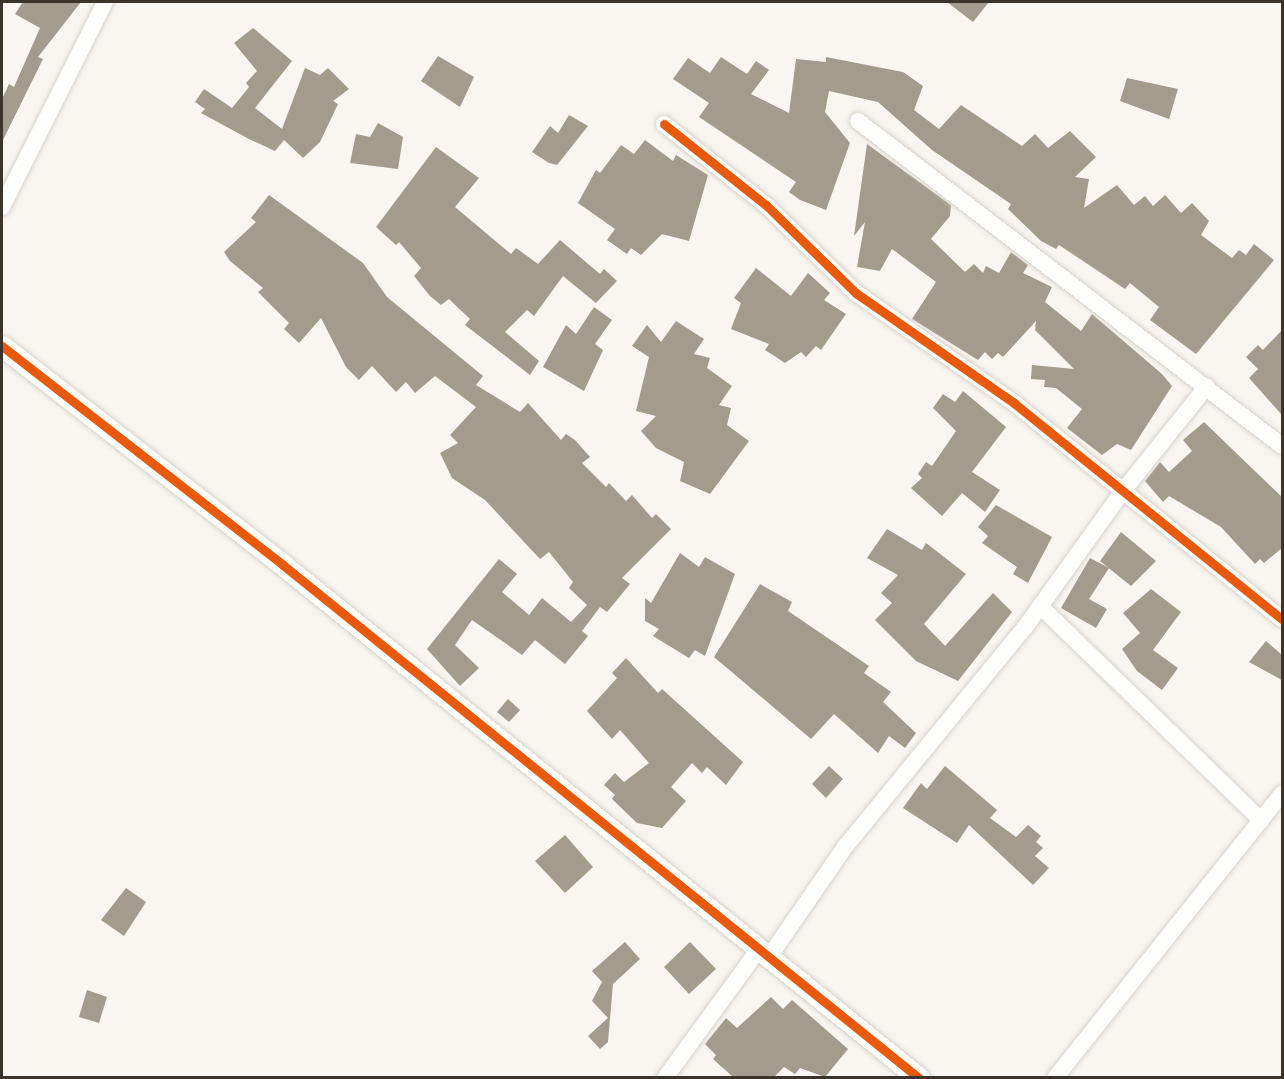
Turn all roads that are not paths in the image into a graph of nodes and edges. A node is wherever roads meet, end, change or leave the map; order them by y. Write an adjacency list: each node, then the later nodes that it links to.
1 (105, 2): 4 (street)
2 (858, 121): 6 (street)
3 (664, 124): 8 (street)
4 (2, 207)
5 (2, 346): 13 (street)
6 (1207, 386): 7 (street); 8 (street)
7 (1282, 446)
8 (1123, 491): 9 (street); 10 (street)
9 (1040, 606): 12 (street); 13 (street)
10 (1282, 619)
11 (1282, 794): 12 (street)
12 (1261, 820): 16 (street)
13 (764, 953): 14 (street); 15 (street)
14 (665, 1077)
15 (919, 1077)
16 (1055, 1077)

